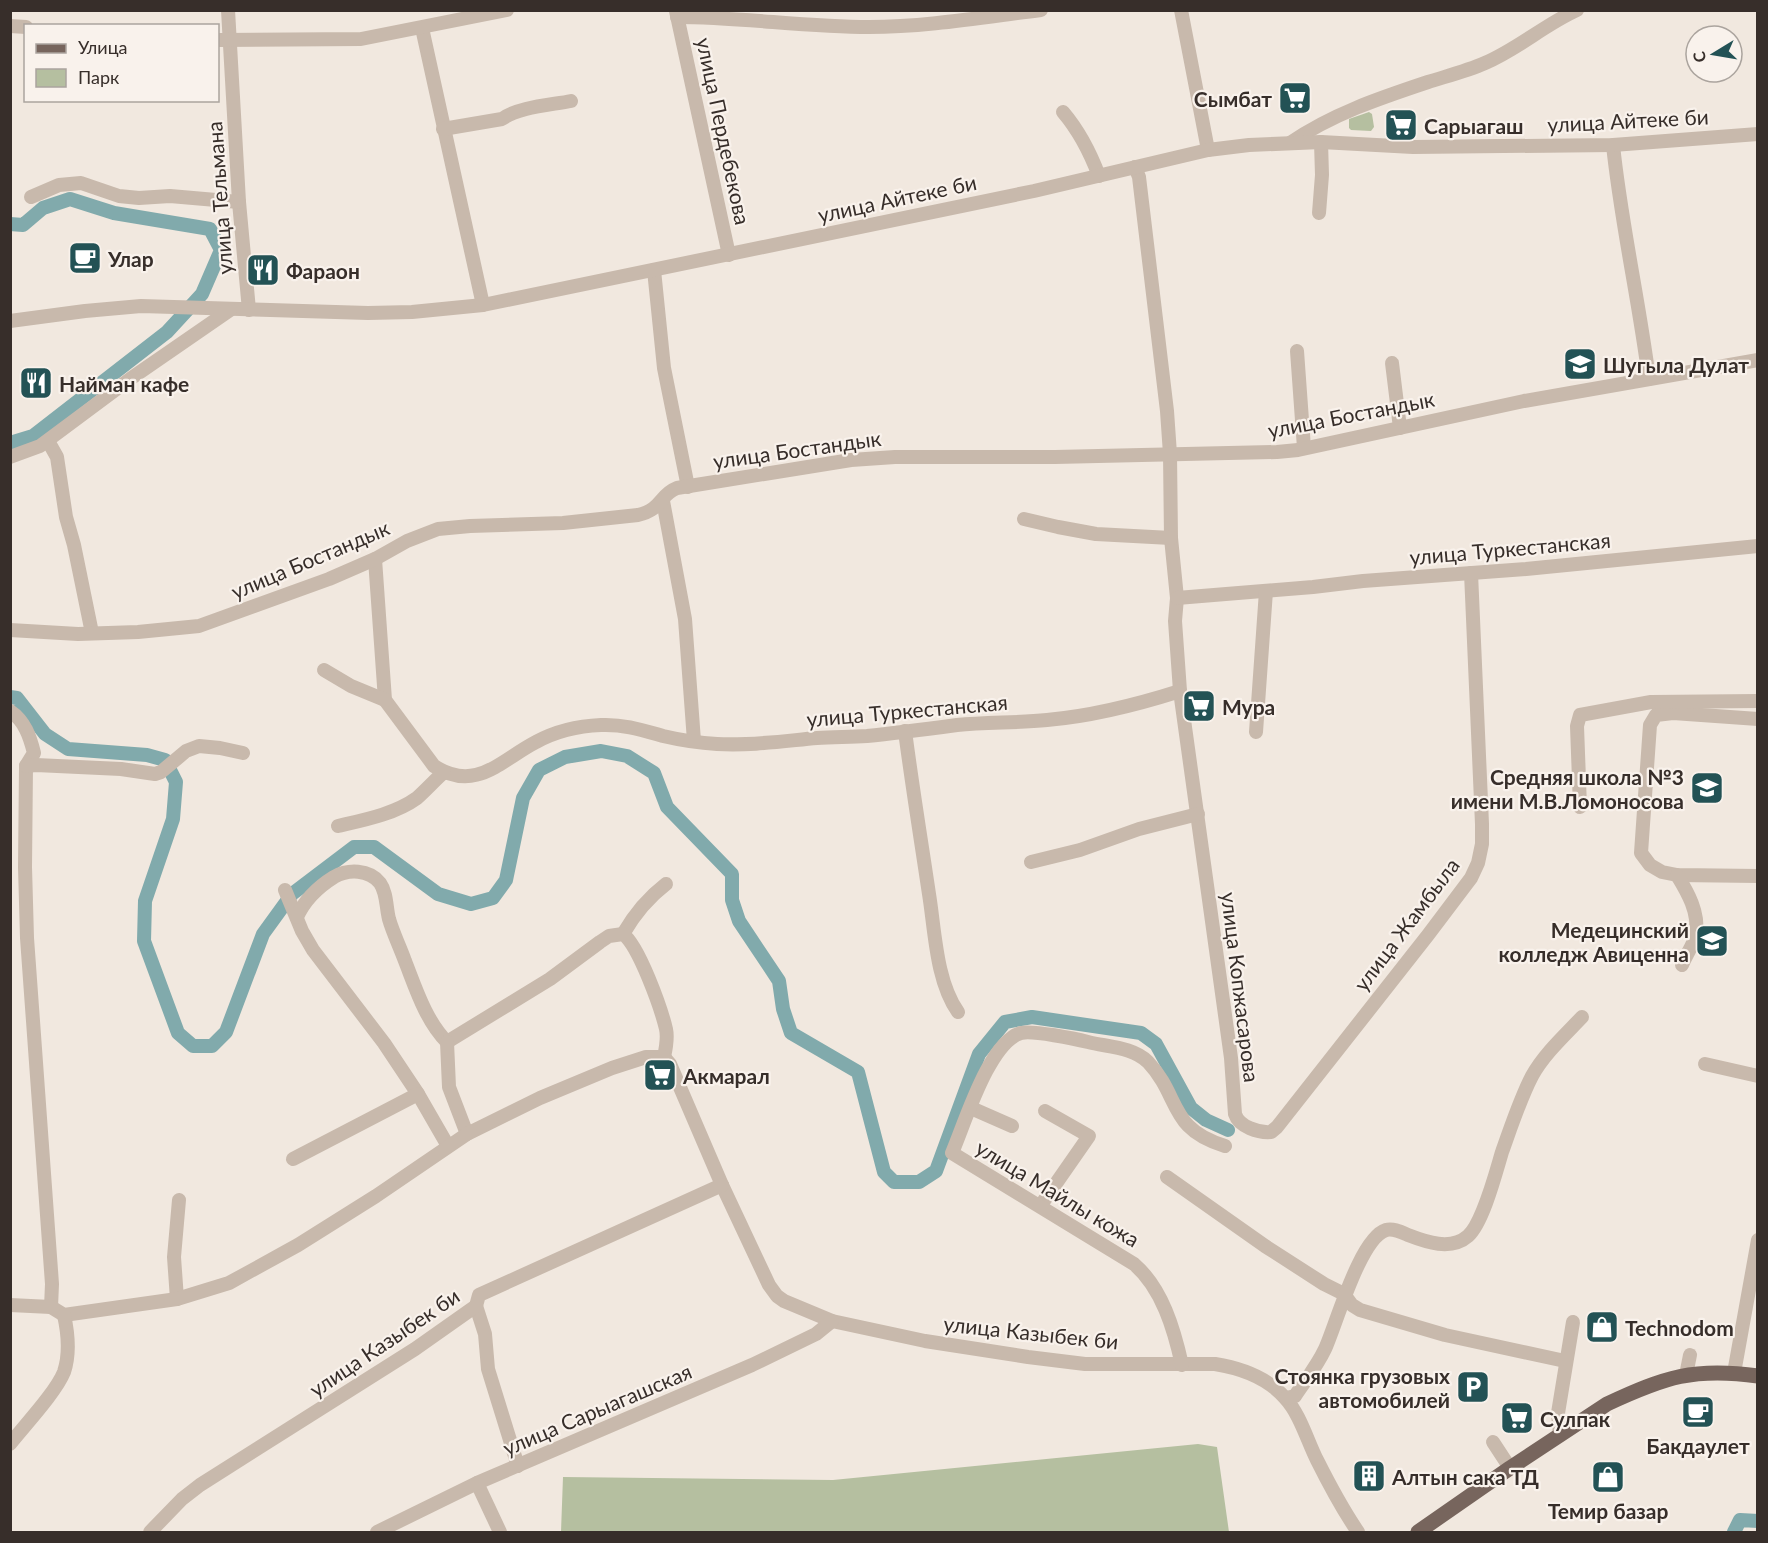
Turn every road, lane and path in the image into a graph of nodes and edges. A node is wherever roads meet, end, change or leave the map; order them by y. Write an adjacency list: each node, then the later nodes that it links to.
1 (228, 10): 8 (street, улица Тельмана)
2 (507, 10): 7 (street)
3 (1041, 10): 6 (street, улица Пердебекова)
4 (1181, 10): 16 (street)
5 (1577, 10): 14 (street)
6 (677, 14): 22 (street, улица Пердебекова)
7 (422, 28): 8 (street); 11 (street)
8 (223, 40): 20 (street, улица Тельмана)
9 (571, 101): 11 (street)
10 (1064, 112): 18 (street)
11 (443, 129): 24 (street)
12 (1758, 134): 15 (street, улица Айтеке би)
13 (1321, 142): 14 (street, улица Айтеке би); 15 (street, улица Айтеке би); 21 (street)
14 (1290, 143): 16 (street, улица Айтеке би)
15 (1613, 145): 31 (street)
16 (1208, 150): 17 (street, улица Айтеке би)
17 (1134, 167): 18 (street, улица Айтеке би); 35 (street)
18 (1099, 176): 22 (street, улица Айтеке би)
19 (31, 197): 20 (street)
20 (239, 202): 26 (street, улица Тельмана)
21 (1319, 213)
22 (729, 255): 23 (street, улица Айтеке би)
23 (654, 270): 24 (street, улица Айтеке би); 37 (street)
24 (483, 305): 26 (street, улица Айтеке би)
25 (230, 310): 26 (street, улица Айтеке би); 27 (street, улица Айтеке би); 33 (street)
26 (249, 310)
27 (10, 321)
28 (1297, 351): 34 (street)
29 (1758, 360): 31 (street, улица Бостандык)
30 (1392, 363): 32 (street)
31 (1649, 379): 32 (street, улица Бостандык)
32 (1400, 428): 34 (street, улица Бостандык)
33 (48, 441): 36 (street); 47 (street)
34 (1304, 448): 35 (street, улица Бостандык)
35 (1170, 454): 37 (street, улица Бостандык); 40 (street)
36 (10, 458)
37 (688, 486): 38 (street, улица Бостандык)
38 (663, 501): 42 (street, улица Бостандык); 56 (street)
39 (1024, 519): 40 (street)
40 (1171, 538): 45 (street)
41 (1758, 546): 43 (street, улица Туркестанская)
42 (375, 559): 47 (street, улица Бостандык); 50 (street)
43 (1471, 573): 44 (street, улица Туркестанская); 81 (street, улица Жамбыла)
44 (1266, 591): 45 (street, улица Туркестанская); 55 (street)
45 (1177, 598): 49 (street)
46 (10, 630): 47 (street, улица Бостандык)
47 (92, 633)
48 (324, 670): 50 (street)
49 (1180, 691): 54 (street, улица Туркестанская); 61 (street, улица Копжасарова)
50 (385, 700): 59 (street)
51 (1758, 701): 60 (street)
52 (10, 711): 58 (street)
53 (1758, 719): 64 (street)
54 (905, 731): 56 (street, улица Туркестанская); 71 (street)
55 (1256, 732)
56 (694, 741): 59 (street, улица Туркестанская)
57 (243, 753): 58 (street)
58 (26, 766): 95 (street)
59 (444, 772): 62 (street)
60 (1581, 807)
61 (1198, 814): 63 (street); 81 (street, улица Копжасарова)
62 (338, 826)
63 (1031, 862)
64 (1677, 875): 65 (street); 70 (street)
65 (1758, 876)
66 (666, 884): 69 (street)
67 (285, 890): 68 (street)
68 (295, 911): 73 (street); 77 (street)
69 (623, 934): 73 (street); 74 (street)
70 (1682, 965)
71 (958, 1012)
72 (1582, 1017): 91 (street)
73 (447, 1042): 82 (street)
74 (664, 1057): 82 (street); 87 (street, улица Казыбек би)
75 (1705, 1064): 76 (street)
76 (1758, 1076)
77 (418, 1094): 83 (street); 85 (street)
78 (971, 1108): 80 (street); 84 (street, улица Майлы кожа); 89 (street, улица Майлы кожа)
79 (1045, 1111): 89 (street)
80 (1012, 1126)
81 (1277, 1127)
82 (467, 1134): 83 (street)
83 (447, 1146): 92 (street)
84 (1225, 1146)
85 (293, 1159)
86 (1167, 1177): 91 (street)
87 (722, 1185): 94 (street, улица Казыбек би); 97 (street, улица Казыбек би)
88 (178, 1200): 92 (street)
89 (1041, 1205): 101 (street, улица Майлы кожа)
90 (1758, 1240): 102 (street)
91 (1344, 1294): 100 (street); 105 (street)
92 (177, 1299): 96 (street)
93 (10, 1305): 95 (street)
94 (476, 1306): 109 (street); 112 (street, улица Казыбек би)
95 (51, 1308): 96 (street)
96 (64, 1316): 108 (street)
97 (832, 1321): 101 (street, улица Казыбек би); 109 (street, улица Сарыагашская)
98 (1573, 1322): 100 (street)
99 (1690, 1355): 103 (street)
100 (1565, 1361): 106 (street)
101 (1182, 1365): 105 (street, улица Казыбек би)
102 (1734, 1373): 103 (main road); 104 (main road)
103 (1686, 1375): 106 (main road)
104 (1758, 1376)
105 (1286, 1398): 115 (street, улица Казыбек би)
106 (1560, 1435): 110 (main road)
107 (1493, 1442): 110 (street)
108 (10, 1444)
109 (518, 1466): 111 (street, улица Сарыагашская)
110 (1510, 1468): 116 (main road)
111 (477, 1483): 113 (street, улица Сарыагашская); 114 (street)
112 (150, 1533)
113 (377, 1533)
114 (500, 1533)
115 (1358, 1533)
116 (1418, 1533)

